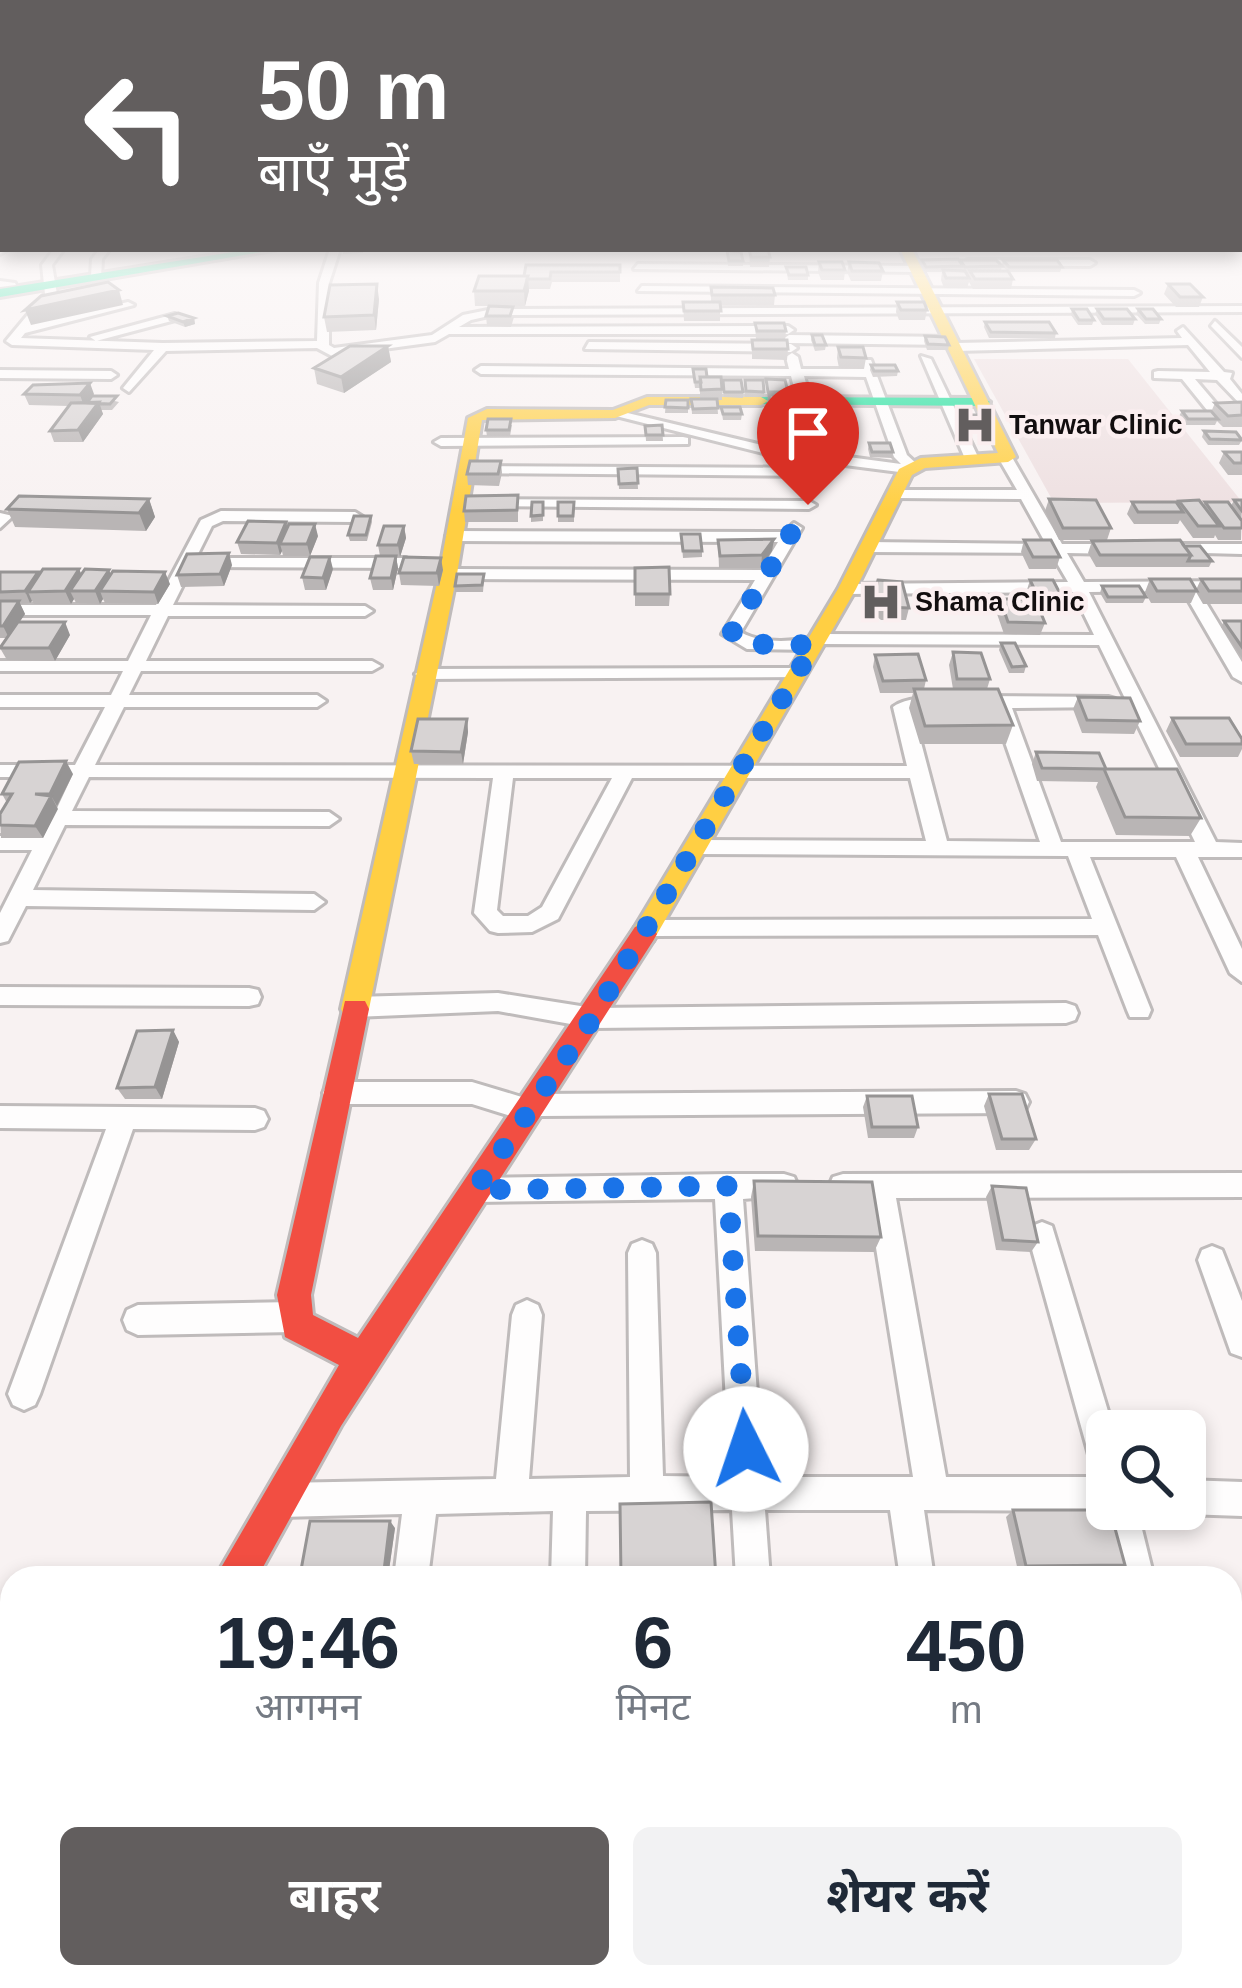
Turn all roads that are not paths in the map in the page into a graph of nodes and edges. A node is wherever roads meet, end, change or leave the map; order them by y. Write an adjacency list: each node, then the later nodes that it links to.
1 (24, 326): 17 (street)
2 (38, 326): 17 (street)
3 (138, 326): 21 (street)
4 (322, 326): 20 (street)
5 (455, 326): 16 (street)
6 (786, 326): 18 (street)
7 (829, 326): 18 (street)
8 (948, 326): 40 (street)
9 (1038, 326): 10 (street)
10 (1074, 326)
11 (1111, 326): 19 (street)
12 (1114, 326): 13 (street)
13 (1129, 326)
14 (1179, 326): 19 (street)
15 (1217, 326): 24 (street)
16 (448, 331): 18 (street); 20 (street)
17 (18, 332): 21 (street)
18 (789, 339): 22 (street); 27 (street)
19 (1192, 341): 32 (street)
20 (322, 344): 23 (street)
21 (61, 346): 23 (street)
22 (464, 346)
23 (163, 347): 34 (street)
24 (1242, 353)
25 (925, 359): 39 (street)
26 (481, 370): 27 (street)
27 (795, 371): 37 (street); 38 (street)
28 (0, 374): 29 (street)
29 (111, 375)
30 (1158, 375): 31 (street)
31 (1186, 375): 32 (street); 42 (street)
32 (1222, 376): 33 (street); 41 (street)
33 (1242, 376)
34 (129, 388)
35 (0, 389): 36 (street)
36 (98, 392)
37 (806, 402): 38 (street); 43 (street); 47 (street)
38 (882, 402): 39 (street); 53 (street)
39 (945, 402): 40 (street); 50 (street)
40 (983, 402): 49 (street)
41 (1242, 402)
42 (1216, 412)
43 (615, 414): 44 (street); 45 (street)
44 (721, 439): 45 (street); 47 (street)
45 (472, 441): 46 (street); 51 (street)
46 (441, 442)
47 (818, 454): 48 (street)
48 (841, 456): 52 (street); 53 (street)
49 (1006, 459): 50 (street); 54 (street)
50 (973, 461): 53 (street)
51 (466, 470): 52 (street); 55 (street)
52 (830, 472): 56 (street)
53 (905, 476): 54 (street); 60 (street)
54 (1028, 495): 61 (street)
55 (460, 503): 56 (street); 58 (street)
56 (808, 505): 59 (street)
57 (355, 517): 63 (street)
58 (454, 536): 59 (street); 65 (street)
59 (788, 538): 66 (street)
60 (868, 548): 61 (street); 70 (street)
61 (1056, 548): 62 (street); 67 (street)
62 (1242, 549)
63 (187, 562): 64 (street); 72 (street)
64 (411, 563)
65 (448, 574): 66 (street); 80 (street)
66 (765, 575): 75 (street)
67 (1078, 586): 68 (street); 70 (street); 74 (street)
68 (1188, 586): 69 (street); 81 (street)
69 (1242, 586)
70 (847, 589): 75 (street)
71 (0, 610): 72 (street)
72 (164, 610): 73 (street); 77 (street)
73 (365, 611)
74 (1106, 640): 75 (street); 86 (street)
75 (816, 642): 79 (street)
76 (0, 666): 77 (street)
77 (135, 666): 78 (street); 83 (street)
78 (372, 666)
79 (797, 673): 80 (street); 93 (street)
80 (424, 674): 91 (street)
81 (1242, 676)
82 (0, 700): 83 (street)
83 (115, 700): 84 (street); 88 (street)
84 (317, 701)
85 (1000, 702): 86 (street); 89 (street); 100 (street)
86 (1136, 703): 101 (street)
87 (0, 771): 88 (street)
88 (80, 771): 91 (street); 94 (street)
89 (918, 772): 93 (street); 98 (street)
90 (504, 773): 91 (street); 92 (street); 92 (street)
91 (403, 774): 113 (street)
92 (624, 775): 93 (street)
93 (738, 775): 99 (street)
94 (58, 818): 95 (street); 97 (street)
95 (329, 819)
96 (0, 843): 97 (street)
97 (45, 843): 104 (street)
98 (938, 846): 99 (street); 100 (street)
99 (697, 847): 107 (street)
100 (1065, 849): 103 (street); 106 (street)
101 (1209, 850): 102 (street); 103 (street)
102 (1242, 850)
103 (1184, 851): 109 (street)
104 (18, 898): 105 (street); 108 (street)
105 (314, 902)
106 (1105, 927): 107 (street); 114 (street)
107 (648, 928): 116 (street)
108 (0, 934)
109 (1233, 937): 110 (street)
110 (1242, 973)
111 (0, 996): 112 (street)
112 (249, 998)
113 (354, 1007): 116 (street); 117 (street)
114 (1138, 1010)
115 (1066, 1013): 116 (street)
116 (593, 1018): 119 (street)
117 (336, 1093): 119 (street); 131 (street)
118 (1024, 1102): 119 (street)
119 (533, 1108): 126 (street)
120 (0, 1117): 121 (street)
121 (124, 1117): 122 (street); 135 (street)
122 (255, 1119)
123 (1242, 1185): 125 (street)
124 (728, 1186): 125 (street); 126 (street); 138 (street)
125 (880, 1186): 141 (street)
126 (475, 1190): 134 (street)
127 (1042, 1235): 136 (street)
128 (642, 1252): 137 (street)
129 (1212, 1260): 133 (street)
130 (526, 1315): 142 (street)
131 (293, 1317): 132 (street); 134 (street)
132 (138, 1320)
133 (1242, 1342)
134 (364, 1359): 146 (street)
135 (24, 1394)
136 (1092, 1410)
137 (647, 1493): 138 (street); 139 (street)
138 (748, 1493): 141 (street); 151 (street)
139 (570, 1494): 142 (street); 150 (street)
140 (1086, 1494): 141 (street)
141 (919, 1495): 152 (street)
142 (512, 1496): 143 (street)
143 (421, 1497): 146 (street); 149 (street)
144 (1206, 1498): 145 (street)
145 (1242, 1499)
146 (280, 1500): 148 (street)
147 (1125, 1530): 153 (street)
148 (242, 1566)
149 (413, 1566)
150 (568, 1566)
151 (752, 1566)
152 (917, 1566)
153 (1134, 1566)

